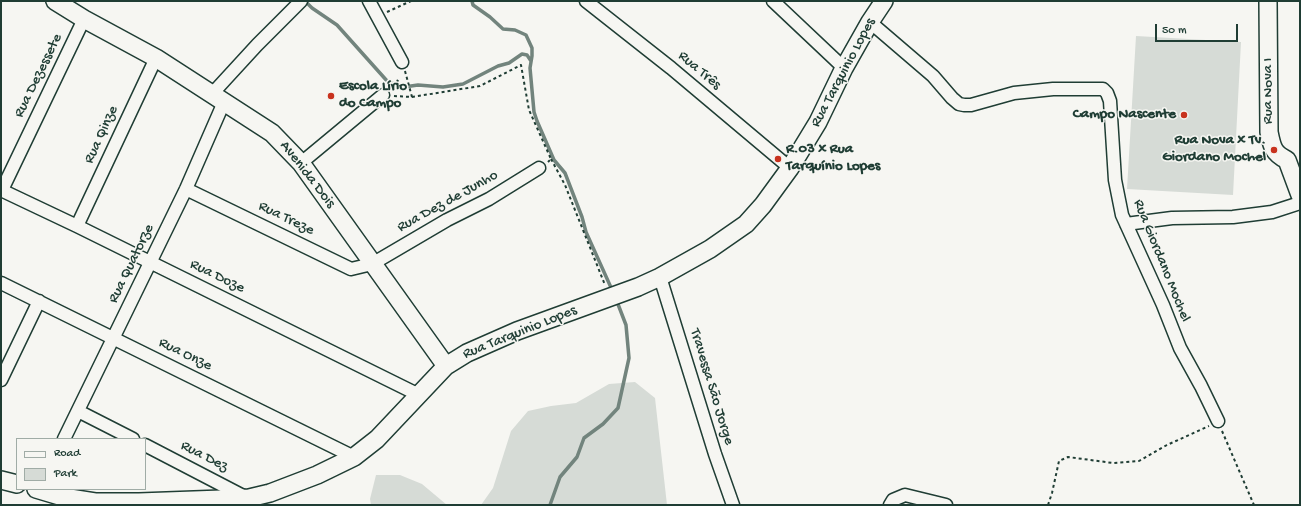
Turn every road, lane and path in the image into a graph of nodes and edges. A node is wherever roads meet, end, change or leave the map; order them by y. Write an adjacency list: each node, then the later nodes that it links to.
1 (55, 1): 10 (main road, Avenida Dois)
2 (369, 1): 9 (street)
3 (411, 1): 9 (path)
4 (586, 1): 23 (street, Rua Três)
5 (773, 1): 14 (street)
6 (884, 1): 11 (main road, Rua Tarquinio Lopes)
7 (1268, 1): 20 (main road, Rua Nova I)
8 (300, 2): 18 (street, Rua Quatorze)
9 (377, 17): 13 (street)
10 (84, 19): 12 (main road, Avenida Dois); 25 (street, Rua Dezessete)
11 (870, 22): 14 (main road, Rua Tarquinio Lopes); 28 (street, Rua Giordano Mochel)
12 (156, 58): 18 (main road, Avenida Dois); 29 (street, Rua Qinze)
13 (402, 62)
14 (844, 68): 23 (main road, Rua Tarquinio Lopes)
15 (407, 79): 17 (path)
16 (383, 96): 17 (path); 21 (street)
17 (412, 97): 19 (path)
18 (218, 98): 21 (main road, Avenida Dois); 24 (street, Rua Quatorze)
19 (552, 159): 22 (path); 34 (path)
20 (1293, 162): 26 (main road, Rua Nova I)
21 (301, 163): 31 (main road, Avenida Dois)
22 (539, 168): 31 (street, Rua Dez de Junho)
23 (790, 168): 32 (main road, Rua Tarquinio Lopes)
24 (186, 189): 30 (street, Rua Quatorze); 31 (street, Rua Treze)
25 (1, 190): 29 (street, Rua Doze)
26 (1300, 195)
27 (1300, 203): 28 (street)
28 (1126, 224): 41 (street, Rua Giordano Mochel)
29 (77, 226): 30 (street, Rua Doze)
30 (151, 262): 36 (street, Rua Quatorze); 39 (street, Rua Doze)
31 (372, 264): 37 (main road, Avenida Dois)
32 (660, 277): 34 (main road, Rua Tarquinio Lopes); 50 (street, Travessa São Jorge)
33 (1, 283): 35 (street, Rua Onze)
34 (614, 296): 37 (main road, Rua Tarquinio Lopes)
35 (39, 301): 36 (street, Rua Onze); 38 (street)
36 (114, 338): 40 (street, Rua Quatorze); 45 (street, Rua Onze)
37 (446, 366): 39 (main road, Rua Tarquinio Lopes)
38 (1, 380)
39 (419, 394): 45 (main road, Rua Tarquinio Lopes)
40 (78, 411): 42 (street, Rua Quatorze); 43 (street)
41 (1218, 421): 53 (path); 54 (path)
42 (64, 438)
43 (131, 438)
44 (146, 446): 49 (street, Rua Dez)
45 (354, 457): 49 (main road, Rua Tarquinio Lopes)
46 (1, 480): 47 (main road)
47 (16, 484)
48 (42, 490): 49 (main road, Rua Tarquinio Lopes)
49 (248, 498)
50 (733, 505)
51 (890, 505): 52 (street)
52 (946, 505)
53 (1048, 505)
54 (1254, 505)

